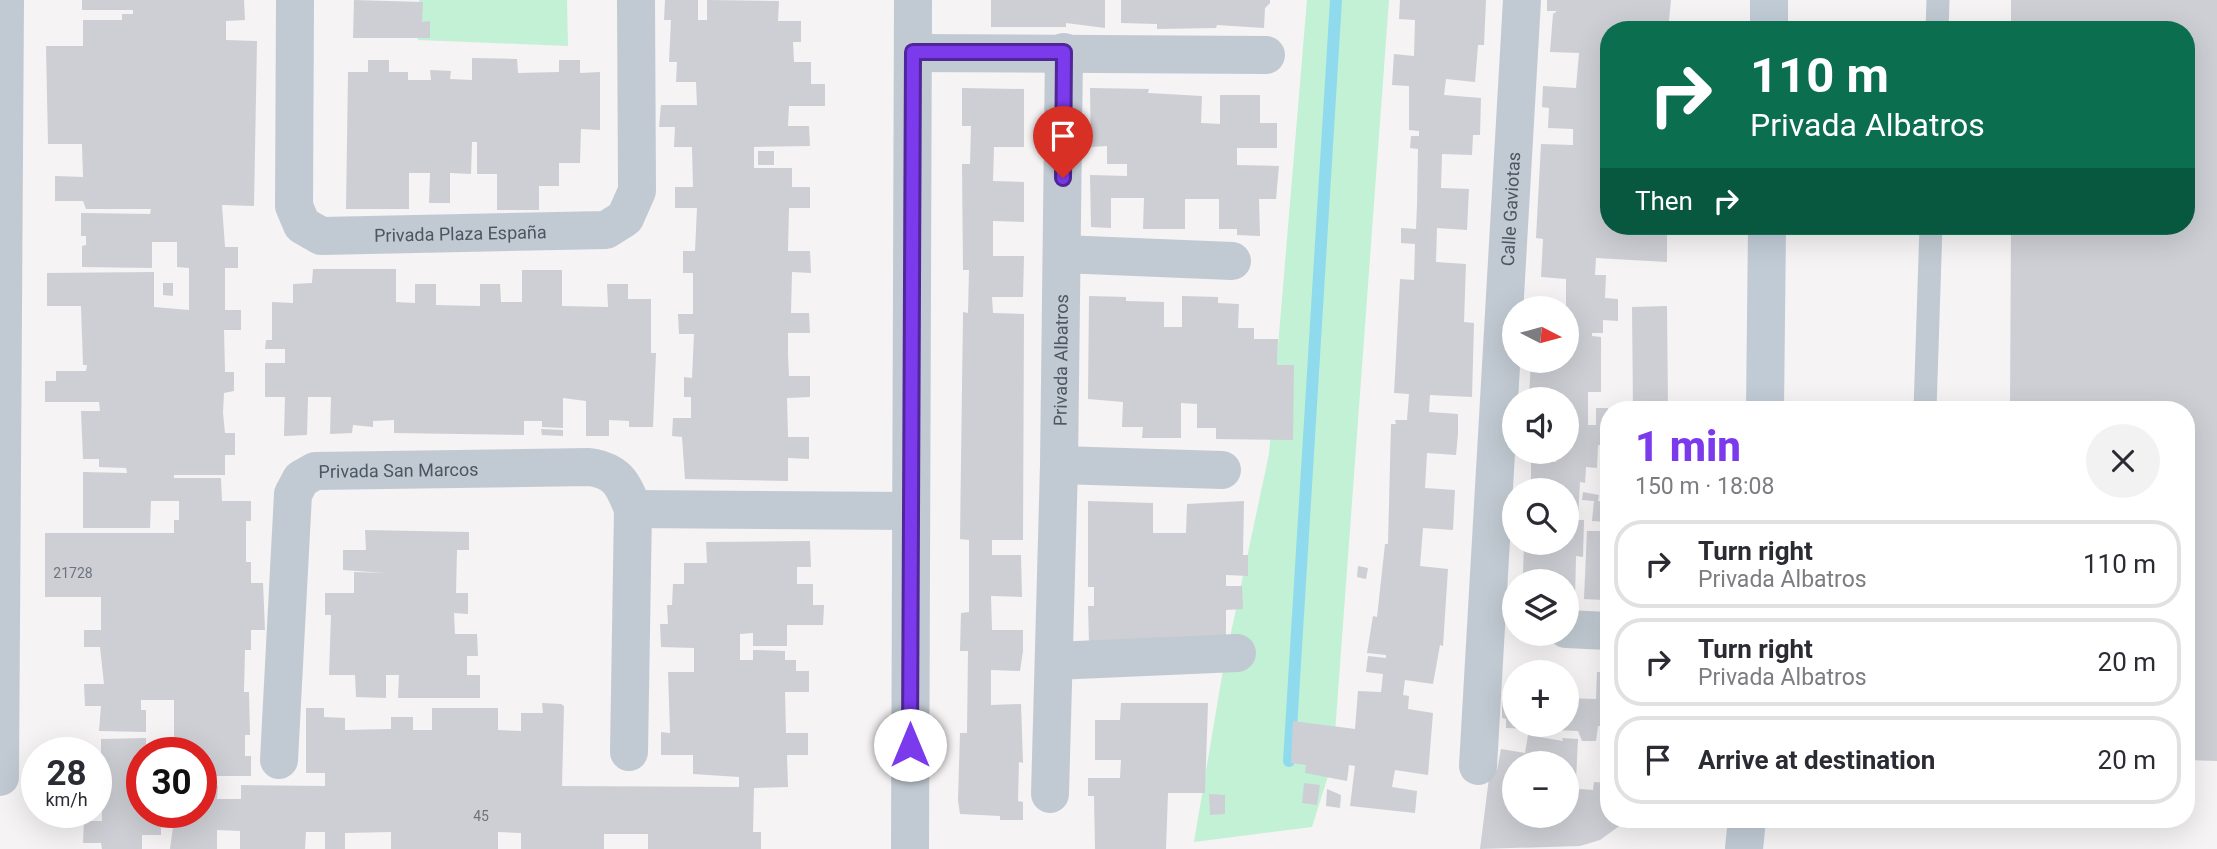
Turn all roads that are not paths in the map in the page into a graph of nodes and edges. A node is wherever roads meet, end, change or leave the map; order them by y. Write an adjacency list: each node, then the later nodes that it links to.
1 (5, 0): 13 (street)
2 (295, 0): 3 (street, Privada Plaza España)
3 (636, 0)
4 (913, 0): 10 (street)
5 (1522, 0): 25 (street, Calle Gaviotas)
6 (1769, 0): 8 (main road)
7 (1938, 0): 9 (lane)
8 (1769, 21)
9 (1937, 21)
10 (913, 52): 11 (street); 23 (street)
11 (1064, 52): 12 (street); 16 (street, Privada Albatros)
12 (1266, 55)
13 (2, 175): 24 (street)
14 (1767, 235): 18 (main road)
15 (1931, 235): 19 (lane)
16 (1062, 254): 17 (street); 20 (street, Privada Albatros)
17 (1232, 261)
18 (1765, 401)
19 (1925, 401)
20 (1059, 465): 21 (street); 29 (street, Privada Albatros)
21 (1222, 470)
22 (633, 509): 23 (street); 30 (street, Privada San Marcos); 31 (street, Privada San Marcos)
23 (911, 511): 36 (street)
24 (2, 512): 33 (street)
25 (1501, 627): 32 (street, Calle Gaviotas)
26 (1579, 630): 27 (street)
27 (1600, 631)
28 (1237, 653): 29 (street)
29 (1054, 661): 34 (street, Privada Albatros)
30 (629, 752)
31 (279, 760)
32 (1478, 766)
33 (0, 777)
34 (1050, 794)
35 (1745, 828): 37 (main road)
36 (910, 849)
37 (1744, 849)

